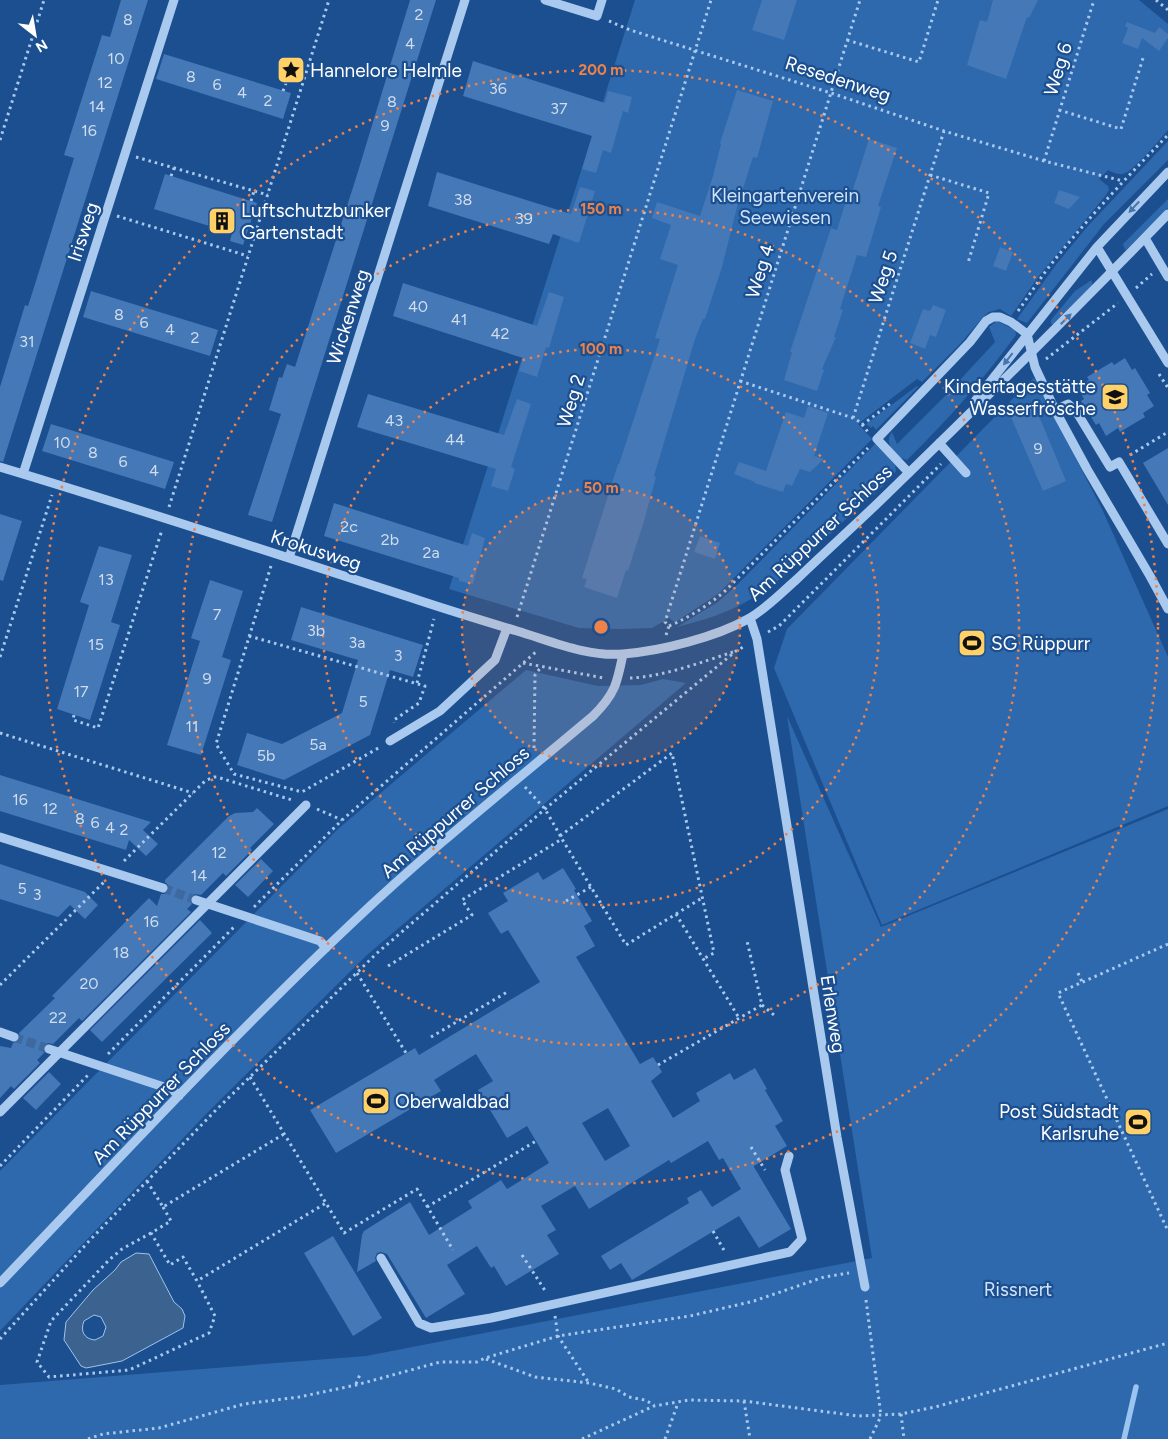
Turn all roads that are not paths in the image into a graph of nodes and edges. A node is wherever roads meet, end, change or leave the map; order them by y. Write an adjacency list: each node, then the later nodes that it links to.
1 (174, 0): 21 (street, Irisweg)
2 (465, 0): 23 (street, Wickenweg)
3 (545, 0): 4 (street)
4 (602, 0)
5 (1168, 172): 9 (street, Am Rüppurrer Schloss, one-way to 9)
6 (1168, 214): 8 (street, Am Rüppurrer Schloss)
7 (1168, 223): 8 (street, Am Rüppurrer Schloss)
8 (1145, 238): 10 (street, Am Rüppurrer Schloss); 11 (street)
9 (1097, 247): 10 (street); 12 (street, Am Rüppurrer Schloss)
10 (1113, 272): 13 (street, Am Rüppurrer Schloss, one-way to 10); 14 (street)
11 (1168, 277)
12 (1027, 334): 13 (street); 16 (street, Am Rüppurrer Schloss, one-way to 16); 19 (street)
13 (1031, 353): 15 (street); 16 (street, Am Rüppurrer Schloss)
14 (1168, 363)
15 (1055, 410): 22 (street); 24 (street)
16 (956, 425): 17 (street, Am Rüppurrer Schloss)
17 (939, 443): 19 (street, Am Rüppurrer Schloss); 20 (street)
18 (0, 467): 21 (street, Krokusweg)
19 (909, 472): 25 (street, Am Rüppurrer Schloss)
20 (966, 472)
21 (23, 474): 23 (street, Krokusweg)
22 (1168, 544)
23 (289, 558): 26 (street, Krokusweg)
24 (1168, 609)
25 (750, 618): 27 (street, Am Rüppurrer Schloss); 44 (street, Erlenweg)
26 (510, 629): 27 (street, Krokusweg); 28 (street)
27 (623, 654): 34 (street, Am Rüppurrer Schloss)
28 (390, 742)
29 (306, 805): 33 (street)
30 (0, 838): 31 (street)
31 (163, 888)
32 (196, 900): 33 (street)
33 (208, 904): 34 (street); 38 (street)
34 (326, 948): 39 (street, Am Rüppurrer Schloss)
35 (0, 1032): 36 (street)
36 (14, 1037)
37 (49, 1049): 38 (street)
38 (60, 1052): 39 (street); 40 (street)
39 (179, 1096): 43 (street, Am Rüppurrer Schloss)
40 (0, 1112)
41 (789, 1156): 42 (street)
42 (381, 1258)
43 (0, 1283)
44 (865, 1287)

